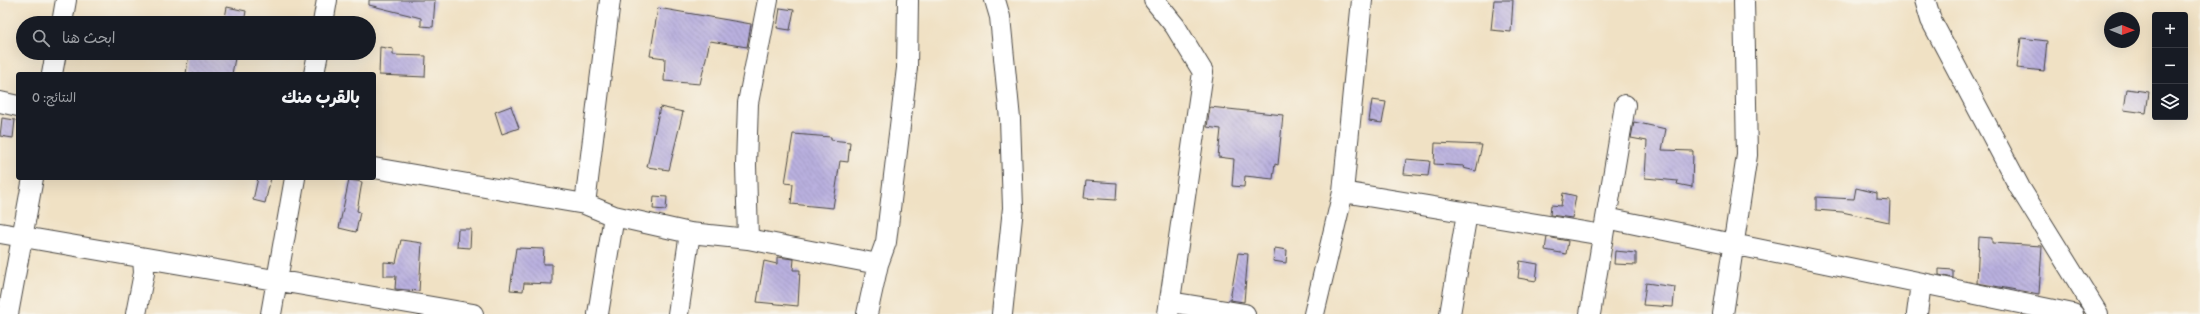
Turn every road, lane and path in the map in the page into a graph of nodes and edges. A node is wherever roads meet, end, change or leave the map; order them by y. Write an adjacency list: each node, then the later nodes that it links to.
1 (66, 0): 11 (street)
2 (327, 0): 12 (street)
3 (610, 0): 24 (street)
4 (768, 0): 31 (street)
5 (908, 0): 34 (street)
6 (995, 0): 46 (street)
7 (1154, 0): 37 (street)
8 (1362, 0): 23 (street)
9 (1744, 0): 32 (street)
10 (1925, 0): 54 (street)
11 (63, 16)
12 (324, 16)
13 (55, 60): 15 (street)
14 (317, 60): 16 (street)
15 (52, 72)
16 (314, 72)
17 (0, 102): 19 (street)
18 (1625, 105): 27 (street)
19 (16, 106)
20 (376, 168): 24 (street)
21 (33, 180): 30 (street)
22 (295, 180): 35 (street)
23 (1344, 192): 25 (street); 48 (street)
24 (585, 204): 26 (street)
25 (1467, 213): 27 (street); 49 (street)
26 (614, 216): 29 (street); 43 (street)
27 (1604, 227): 32 (street); 50 (street)
28 (0, 233): 30 (street)
29 (690, 233): 31 (street); 44 (street)
30 (22, 237): 33 (street); 39 (street)
31 (748, 239): 34 (street)
32 (1734, 244): 36 (street); 51 (street)
33 (143, 258): 35 (street); 40 (street)
34 (878, 264): 45 (street)
35 (277, 280): 41 (street); 42 (street)
36 (1921, 283): 38 (street); 52 (street)
37 (1169, 308): 47 (street)
38 (2051, 312): 53 (street)
39 (8, 314)
40 (136, 314)
41 (270, 314)
42 (474, 314)
43 (598, 314)
44 (678, 314)
45 (867, 314)
46 (1002, 314)
47 (1245, 314)
48 (1314, 314)
49 (1450, 314)
50 (1590, 314)
51 (1723, 314)
52 (1917, 314)
53 (2073, 314)
54 (2098, 314)

